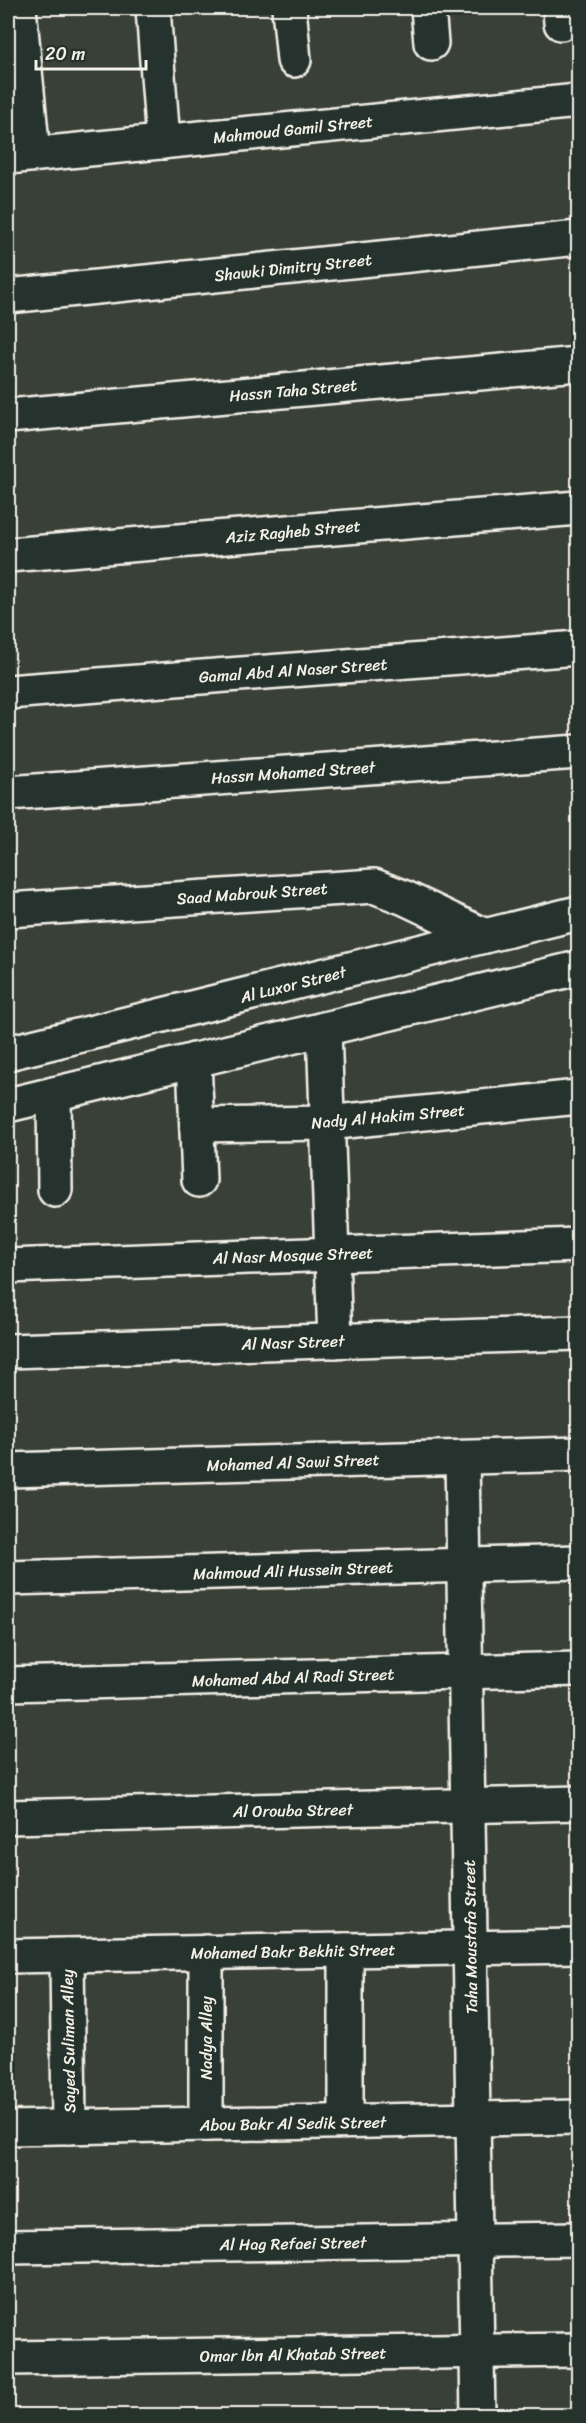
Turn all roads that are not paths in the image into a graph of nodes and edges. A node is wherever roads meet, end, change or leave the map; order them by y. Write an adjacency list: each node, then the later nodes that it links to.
1 (19, 8): 9 (street)
2 (153, 8): 8 (street)
3 (289, 8): 6 (street)
4 (428, 8): 5 (street)
5 (431, 43)
6 (294, 60)
7 (579, 101): 8 (street, Mahmoud Gamil Street)
8 (163, 141): 9 (street, Mahmoud Gamil Street)
9 (20, 155)
10 (579, 238): 11 (street, Shawki Dimitry Street)
11 (8, 296)
12 (579, 364): 13 (street, Hassn Taha Street)
13 (8, 416)
14 (579, 508): 15 (street, Aziz Ragheb Street)
15 (8, 555)
16 (579, 648): 17 (street, Gamal Abd Al Naser Street)
17 (8, 692)
18 (579, 752): 19 (street, Hassn Mohamed Street)
19 (8, 793)
20 (8, 910): 22 (street, Saad Mabrouk Street)
21 (579, 913): 22 (street, Al Luxor Street)
22 (485, 936): 25 (street, Al Luxor Street)
23 (579, 968): 24 (street)
24 (324, 1029): 26 (street); 30 (street)
25 (8, 1053)
26 (194, 1059): 27 (street); 31 (street)
27 (54, 1094): 29 (street); 33 (street)
28 (579, 1096): 30 (street, Nady Al Hakim Street)
29 (8, 1105)
30 (327, 1123): 31 (street, Nady Al Hakim Street); 35 (street)
31 (197, 1125): 32 (street)
32 (199, 1180)
33 (55, 1190)
34 (579, 1245): 35 (street, Al Nasr Mosque Street)
35 (332, 1254): 36 (street, Al Nasr Mosque Street); 38 (street)
36 (8, 1266)
37 (579, 1333): 38 (street, Al Nasr Street)
38 (335, 1341): 39 (street, Al Nasr Street)
39 (8, 1351)
40 (579, 1454): 41 (street, Mohamed Al Sawi Street)
41 (462, 1458): 42 (street, Mohamed Al Sawi Street); 44 (street, Taha Moustafa Street)
42 (8, 1470)
43 (579, 1562): 44 (street, Mahmoud Ali Hussein Street)
44 (464, 1565): 45 (street, Mahmoud Ali Hussein Street); 47 (street, Taha Moustafa Street)
45 (8, 1578)
46 (579, 1669): 47 (street, Mohamed Abd Al Radi Street)
47 (466, 1672): 48 (street, Mohamed Abd Al Radi Street); 50 (street, Taha Moustafa Street)
48 (8, 1684)
49 (579, 1803): 50 (street, Al Orouba Street)
50 (468, 1806): 51 (street, Al Orouba Street); 53 (street, Taha Moustafa Street)
51 (8, 1817)
52 (579, 1946): 53 (street, Mohamed Bakr Bekhit Street)
53 (471, 1948): 54 (street, Mohamed Bakr Bekhit Street); 59 (street, Taha Moustafa Street)
54 (346, 1950): 55 (street, Mohamed Bakr Bekhit Street); 60 (street)
55 (206, 1952): 56 (street, Mohamed Bakr Bekhit Street); 61 (street, Nadya Alley)
56 (67, 1955): 57 (street, Mohamed Bakr Bekhit Street); 62 (street, Sayed Suliman Alley)
57 (8, 1956)
58 (579, 2117): 59 (street, Abou Bakr Al Sedik Street)
59 (474, 2119): 60 (street, Abou Bakr Al Sedik Street); 65 (street, Taha Moustafa Street)
60 (346, 2121): 61 (street, Abou Bakr Al Sedik Street)
61 (206, 2124): 62 (street, Abou Bakr Al Sedik Street)
62 (69, 2127): 63 (street, Abou Bakr Al Sedik Street)
63 (8, 2128)
64 (579, 2239): 65 (street, Al Hag Refaei Street)
65 (475, 2240): 66 (street, Al Hag Refaei Street); 68 (street, Taha Moustafa Street)
66 (8, 2247)
67 (579, 2350): 68 (street, Omar Ibn Al Khatab Street)
68 (477, 2351): 69 (street, Omar Ibn Al Khatab Street); 70 (street, Taha Moustafa Street)
69 (8, 2358)
70 (478, 2415)

